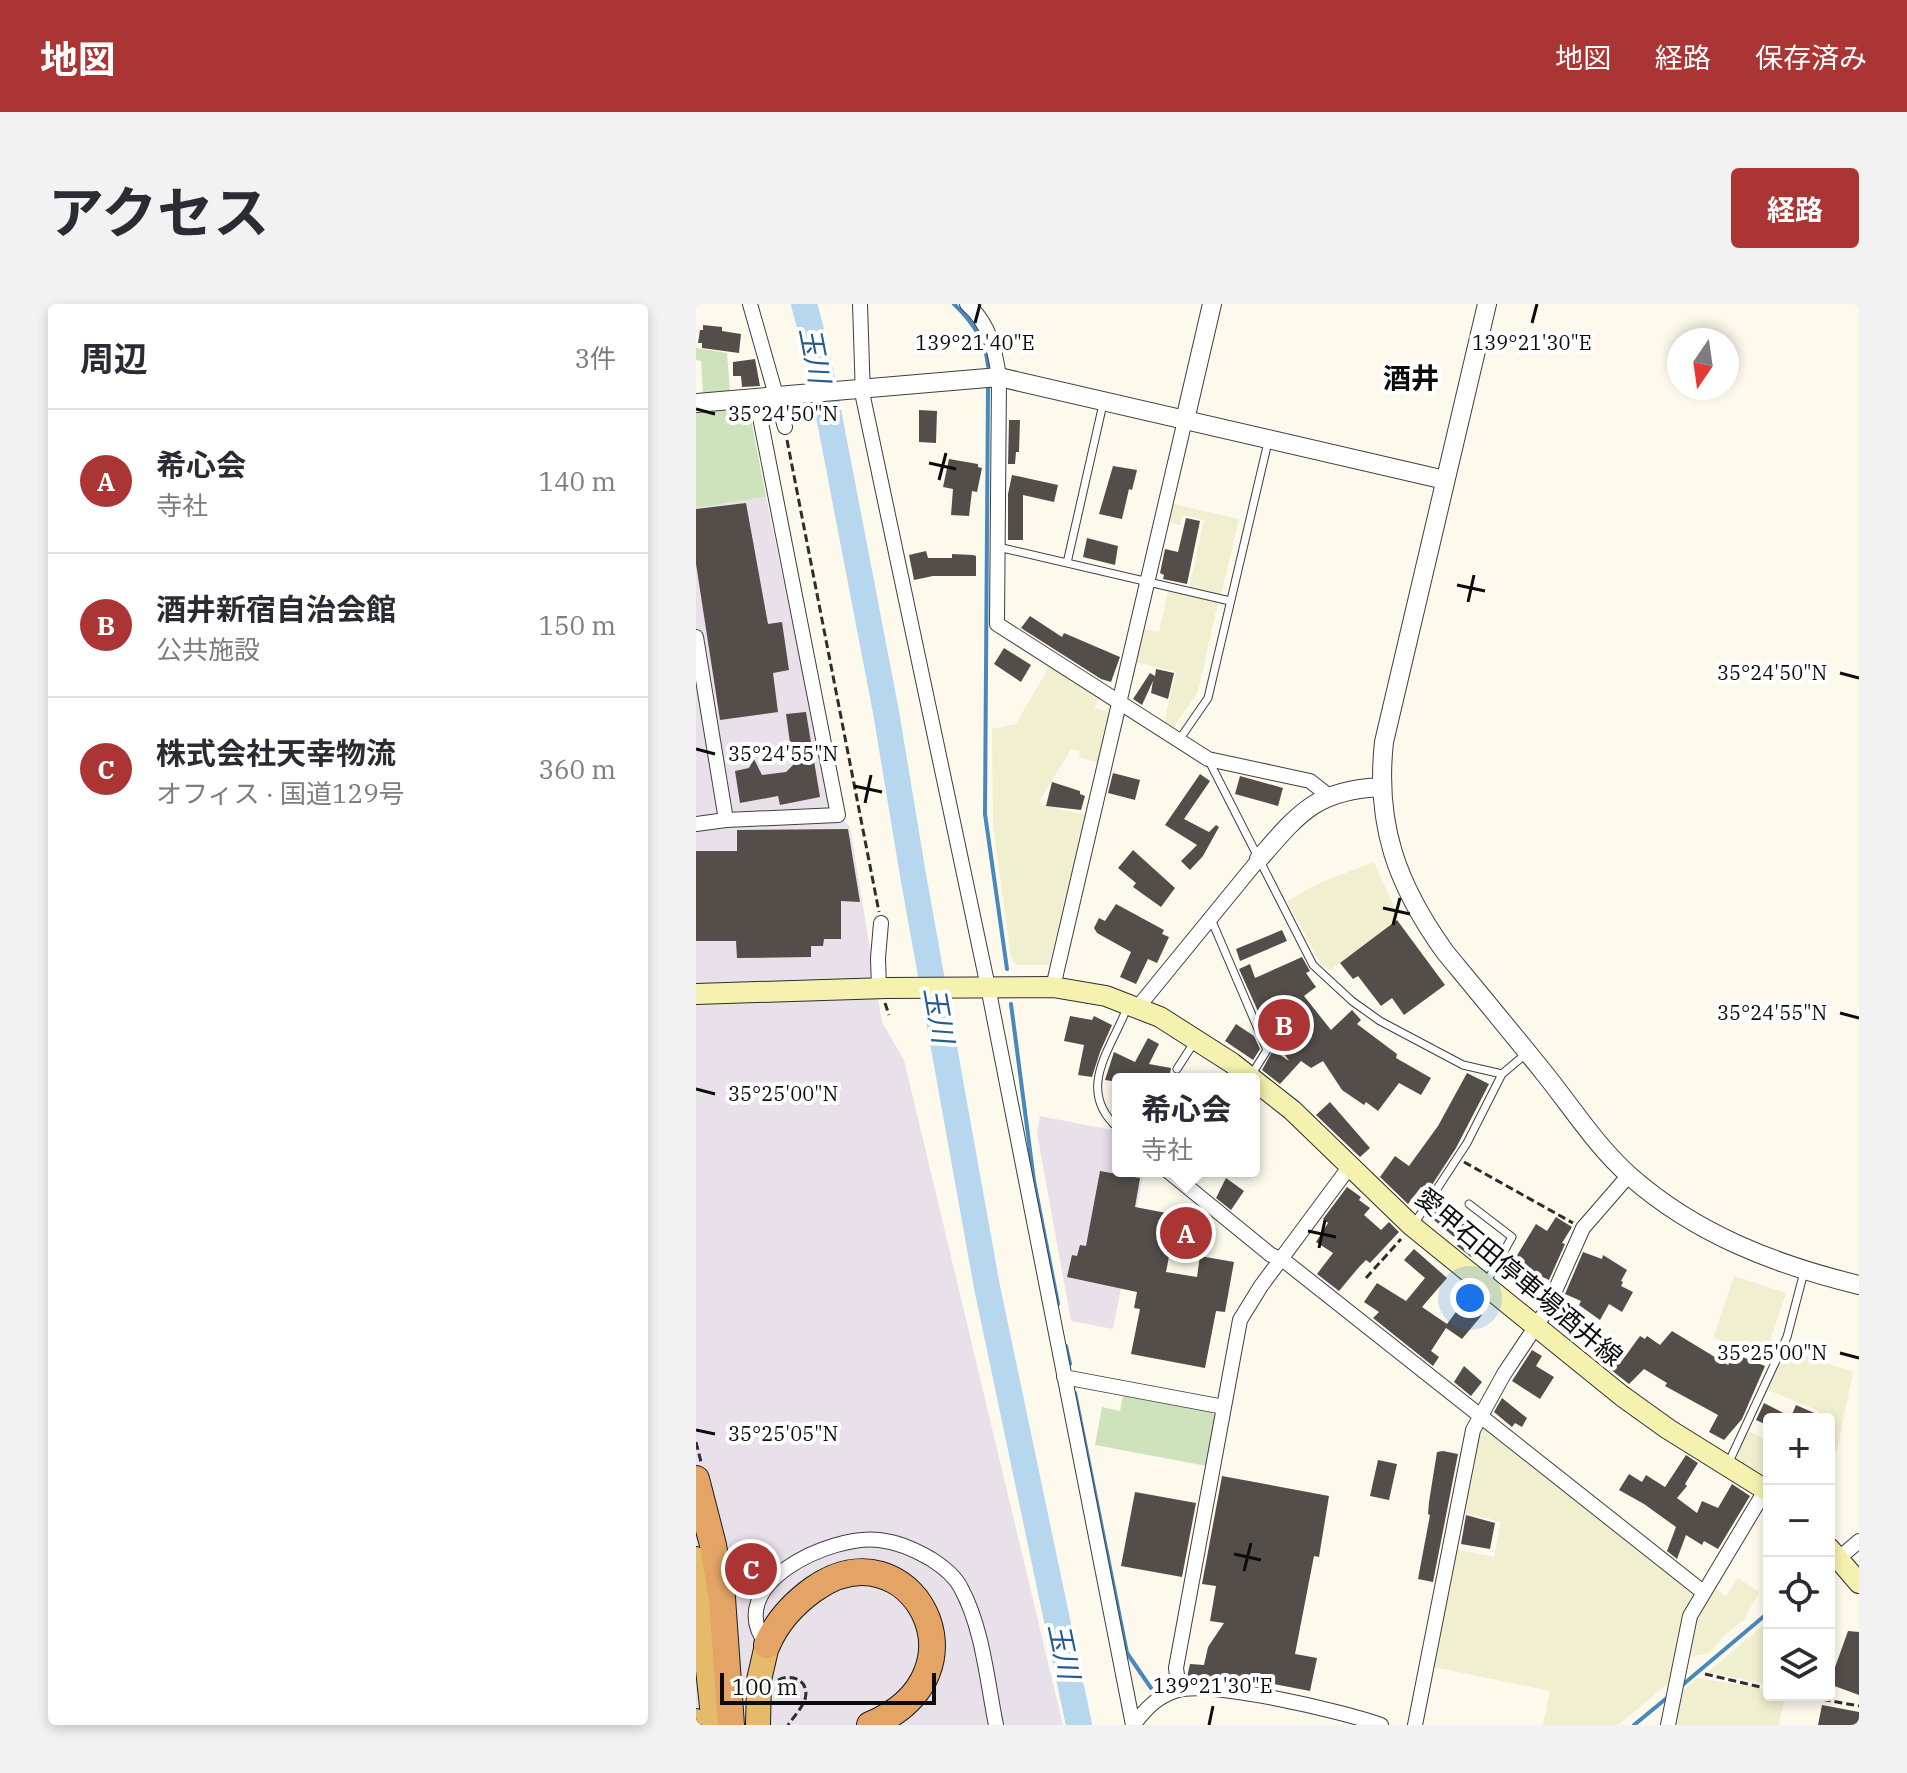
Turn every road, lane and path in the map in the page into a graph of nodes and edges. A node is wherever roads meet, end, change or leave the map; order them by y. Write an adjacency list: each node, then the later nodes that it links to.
1 (750, 304): 8 (street)
2 (860, 304): 7 (street)
3 (967, 304): 6 (street)
4 (1212, 304): 12 (street)
5 (1487, 304): 15 (street)
6 (999, 377): 7 (street); 10 (street); 16 (street)
7 (858, 388): 8 (street); 31 (street)
8 (782, 395): 9 (street); 13 (street)
9 (756, 397): 11 (street); 26 (street)
10 (1104, 401): 12 (street); 17 (lane)
11 (696, 403)
12 (1185, 420): 14 (street); 18 (street)
13 (785, 427): 30 (path)
14 (1269, 440): 15 (street); 19 (lane)
15 (1445, 480): 24 (street)
16 (996, 546): 17 (lane); 21 (street)
17 (1067, 563): 18 (lane)
18 (1146, 582): 19 (lane); 21 (street)
19 (1230, 601): 22 (lane)
20 (696, 637): 26 (street)
21 (1118, 701): 22 (street); 32 (street)
22 (1179, 740): 23 (street)
23 (1208, 759): 25 (street); 28 (lane)
24 (1381, 787): 25 (street); 37 (street)
25 (1329, 796): 28 (street)
26 (726, 820): 27 (street)
27 (696, 824)
28 (1259, 859): 29 (street); 41 (lane)
29 (1211, 919): 35 (street); 40 (lane)
30 (881, 923): 33 (street)
31 (978, 987): 32 (main road, 愛甲石田停車場酒井線); 33 (main road, 愛甲石田停車場酒井線); 57 (street)
32 (1053, 987): 35 (main road, 愛甲石田停車場酒井線)
33 (882, 988): 34 (main road, 愛甲石田停車場酒井線)
34 (696, 994)
35 (1133, 1005): 36 (main road, 愛甲石田停車場酒井線); 43 (lane)
36 (1195, 1040): 38 (lane); 39 (main road, 愛甲石田停車場酒井線)
37 (1527, 1053): 41 (lane); 46 (street)
38 (1177, 1069)
39 (1246, 1073)
40 (1253, 1073)
41 (1502, 1074): 44 (lane)
42 (1260, 1083): 45 (main road, 愛甲石田停車場酒井線)
43 (1112, 1120)
44 (1457, 1158): 49 (lane); 50 (path)
45 (1350, 1166): 49 (main road, 愛甲石田停車場酒井線); 51 (street)
46 (1629, 1175): 50 (street); 52 (street)
47 (1175, 1177): 51 (street)
48 (1469, 1204): 54 (lane)
49 (1412, 1226): 53 (path); 54 (main road, 愛甲石田停車場酒井線)
50 (1583, 1228): 56 (street)
51 (1282, 1259): 58 (street); 59 (street)
52 (1804, 1272): 55 (street); 60 (lane)
53 (1366, 1278)
54 (1485, 1285): 56 (main road, 愛甲石田停車場酒井線)
55 (1859, 1285)
56 (1534, 1326): 59 (street); 60 (main road, 愛甲石田停車場酒井線)
57 (1064, 1377): 58 (street); 83 (street)
58 (1224, 1407): 74 (street)
59 (1480, 1416): 69 (street); 85 (street)
60 (1727, 1466): 62 (main road, 愛甲石田停車場酒井線)
61 (696, 1479): 78 (highway)
62 (1763, 1487)
63 (1763, 1498): 69 (street)
64 (1859, 1541): 65 (street)
65 (1835, 1553)
66 (1835, 1554): 68 (main road)
67 (696, 1559): 77 (highway)
68 (1859, 1583)
69 (1703, 1592): 86 (street)
70 (767, 1645): 79 (highway); 81 (highway); 82 (street)
71 (1705, 1674): 73 (path)
72 (772, 1688): 80 (path)
73 (1763, 1688)
74 (1179, 1689): 83 (street); 84 (street)
75 (1832, 1701): 76 (path)
76 (1859, 1706)
77 (714, 1725)
78 (731, 1725)
79 (758, 1725)
80 (788, 1725)
81 (870, 1725)
82 (996, 1725)
83 (1133, 1725)
84 (1381, 1725)
85 (1415, 1725)
86 (1668, 1725)

